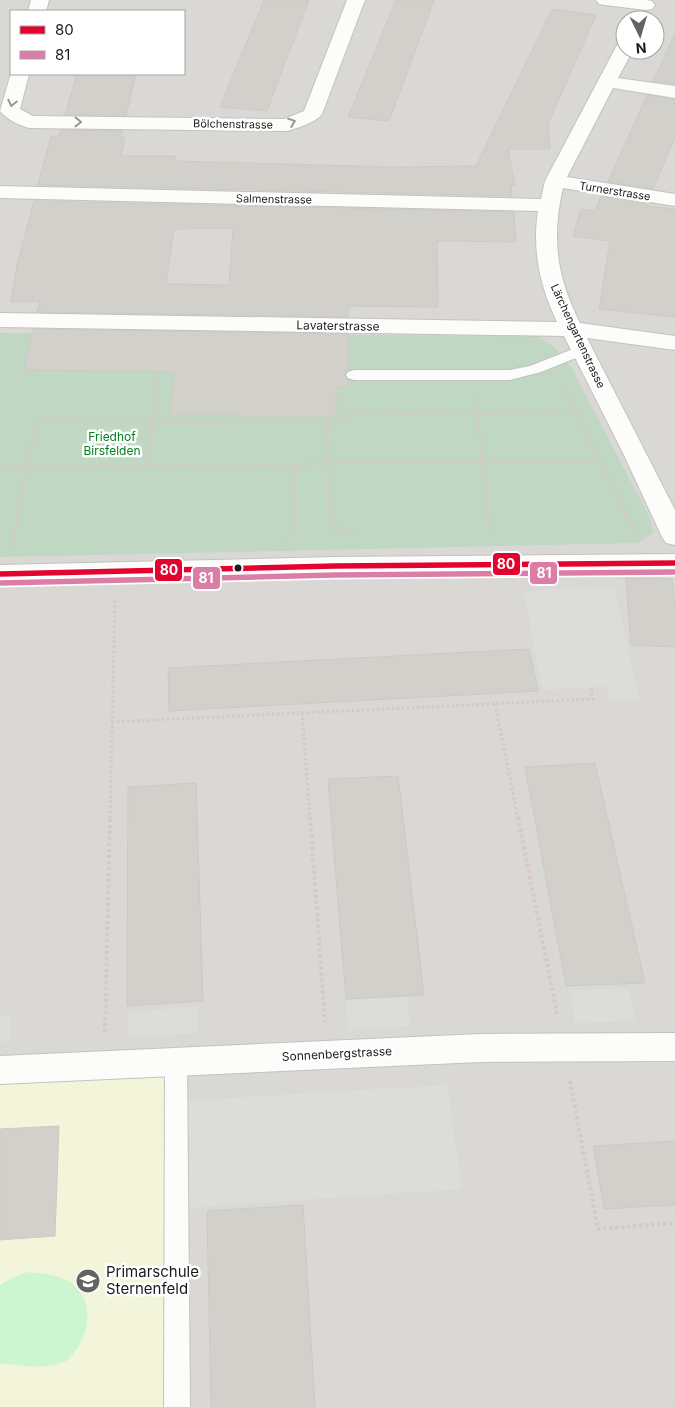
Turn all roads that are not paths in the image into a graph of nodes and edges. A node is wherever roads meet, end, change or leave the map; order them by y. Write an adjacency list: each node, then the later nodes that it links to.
1 (356, 0): 5 (street, Bölchenstrasse, one-way to 1)
2 (605, 0): 3 (street)
3 (645, 8)
4 (618, 60): 6 (street, Lärchengartenstrasse)
5 (20, 75)
6 (607, 82): 7 (street); 8 (street, Lärchengartenstrasse)
7 (675, 92)
8 (556, 181): 10 (street, Turnerstrasse); 11 (street, Lärchengartenstrasse)
9 (0, 192): 11 (street, Salmenstrasse)
10 (675, 200)
11 (549, 205): 13 (street, Lärchengartenstrasse)
12 (0, 320): 13 (street, Lavaterstrasse)
13 (572, 329): 14 (street, Lavaterstrasse); 15 (street, Lärchengartenstrasse)
14 (675, 343)
15 (583, 350): 16 (lane); 17 (street, Lärchengartenstrasse)
16 (354, 375)
17 (675, 537)
18 (675, 562): 19 (street)
19 (0, 574)
20 (675, 1047): 21 (street, Sonnenbergstrasse)
21 (176, 1062): 22 (street, Sonnenbergstrasse); 23 (lane)
22 (0, 1070)
23 (177, 1407)

